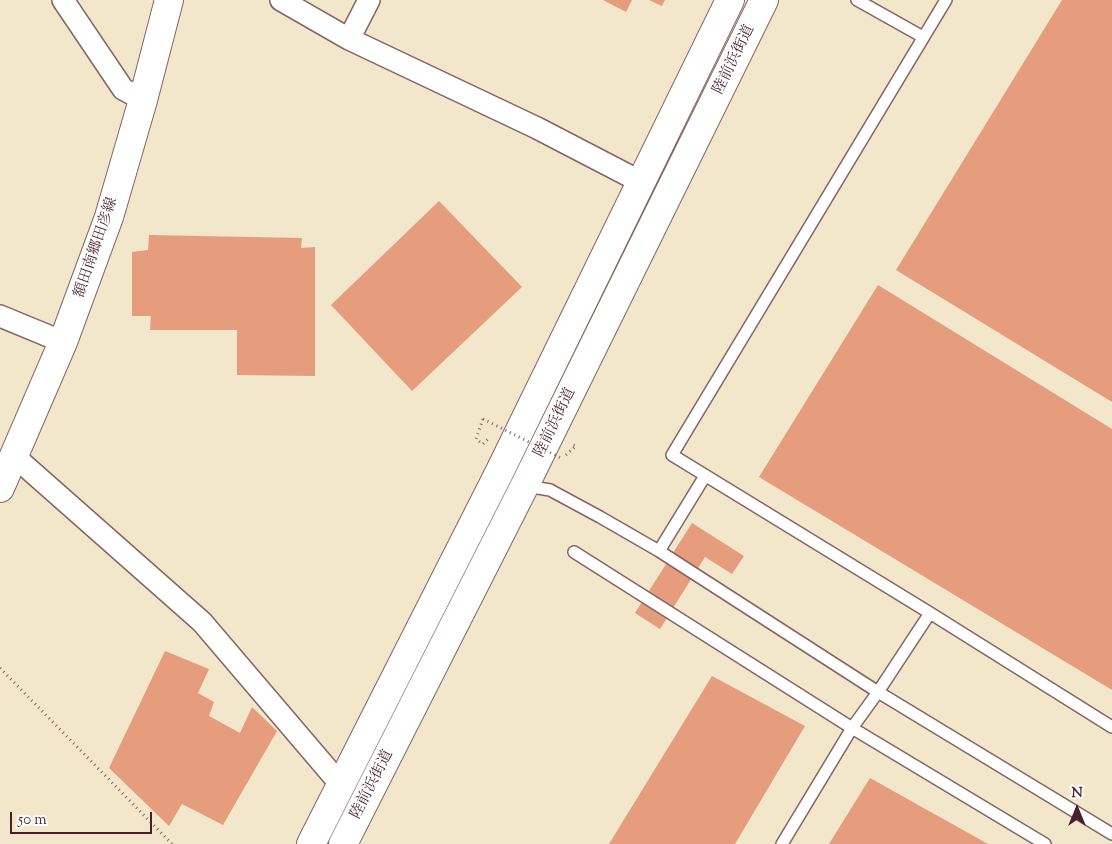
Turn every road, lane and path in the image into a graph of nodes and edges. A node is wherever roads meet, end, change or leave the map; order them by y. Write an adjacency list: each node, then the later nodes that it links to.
1 (62, 0): 11 (street)
2 (169, 0): 11 (main road, 額田南郷田彦線)
3 (280, 0): 10 (street)
4 (369, 0): 10 (street)
5 (730, 0): 12 (main road, 陸前浜街道)
6 (764, 0): 19 (main road, 陸前浜街道)
7 (857, 0): 9 (lane)
8 (946, 0): 9 (lane)
9 (923, 37): 18 (lane)
10 (349, 39): 12 (street)
11 (143, 100): 14 (main road, 額田南郷田彦線)
12 (641, 182): 19 (main road, 陸前浜街道)
13 (0, 316): 14 (street)
14 (63, 342): 16 (main road, 額田南郷田彦線)
15 (494, 432): 17 (path, bridge)
16 (7, 454): 20 (main road, 額田南郷田彦線); 28 (street)
17 (562, 459)
18 (705, 476): 21 (lane); 23 (lane)
19 (512, 479): 21 (lane); 28 (main road, 陸前浜街道); 32 (main road, 陸前浜街道)
20 (0, 488)
21 (659, 551): 25 (lane)
22 (574, 552): 27 (lane)
23 (930, 613): 25 (lane); 26 (lane)
24 (0, 668): 30 (path)
25 (878, 692): 27 (lane); 29 (lane)
26 (1112, 726)
27 (852, 728): 33 (lane); 34 (lane)
28 (340, 785): 31 (main road, 陸前浜街道)
29 (1112, 834)
30 (172, 844)
31 (310, 844)
32 (343, 844)
33 (782, 844)
34 (1045, 844)

